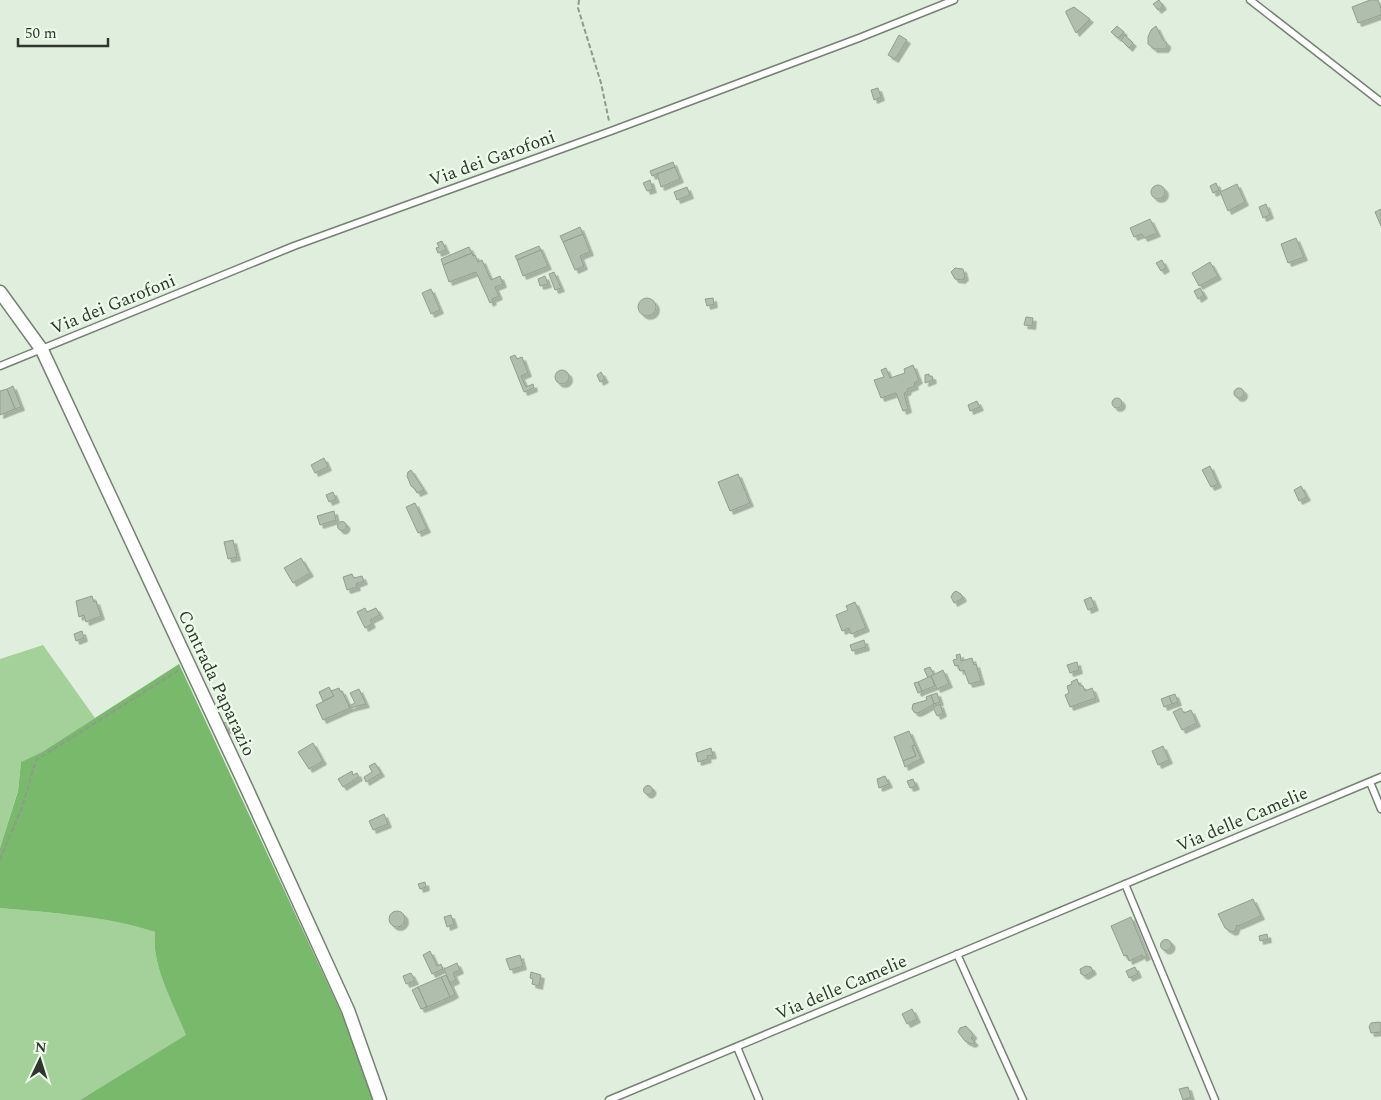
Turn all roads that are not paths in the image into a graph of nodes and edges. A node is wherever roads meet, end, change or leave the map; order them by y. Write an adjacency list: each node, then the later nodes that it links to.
1 (954, 0): 5 (lane, Via dei Garofoni)
2 (1250, 0): 3 (lane)
3 (1381, 102)
4 (0, 292): 5 (street, Contrada Paparazio)
5 (42, 350): 6 (lane, Via dei Garofoni); 14 (street, Contrada Paparazio)
6 (0, 366)
7 (1381, 778): 8 (lane, Via delle Camelie)
8 (1370, 782): 9 (lane); 10 (lane, Via delle Camelie)
9 (1381, 809)
10 (1125, 884): 11 (lane, Via delle Camelie); 18 (lane)
11 (957, 954): 12 (lane, Via delle Camelie); 17 (lane)
12 (737, 1047): 13 (lane, Via delle Camelie); 16 (lane)
13 (621, 1098): 15 (lane, Via delle Camelie)
14 (380, 1100)
15 (609, 1100)
16 (759, 1100)
17 (1023, 1100)
18 (1215, 1100)

